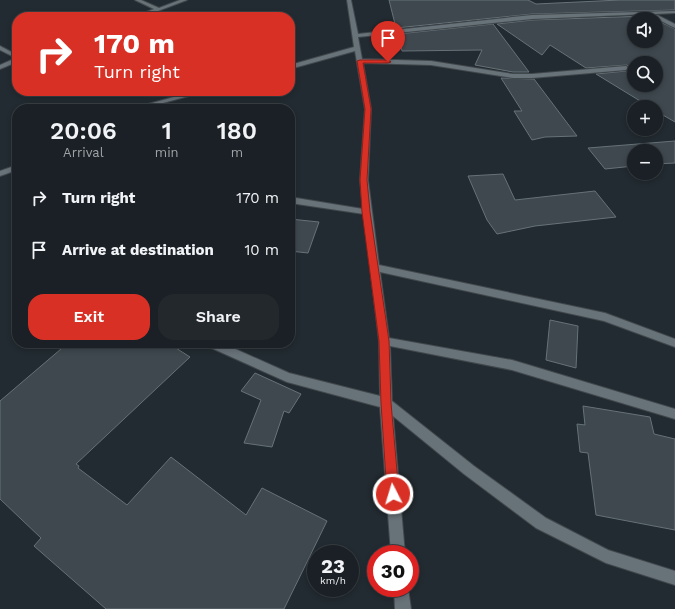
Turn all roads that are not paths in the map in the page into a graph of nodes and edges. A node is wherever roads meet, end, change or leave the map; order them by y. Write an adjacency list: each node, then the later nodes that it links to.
1 (137, 0): 4 (street)
2 (185, 0): 4 (street)
3 (349, 0): 11 (street)
4 (158, 9): 5 (street)
5 (150, 12)
6 (663, 12): 7 (street)
7 (675, 12)
8 (627, 13): 11 (street)
9 (663, 20): 10 (street)
10 (675, 26)
11 (356, 36): 13 (street)
12 (0, 48): 14 (street)
13 (358, 48): 16 (street); 18 (street)
14 (12, 55)
15 (12, 60): 17 (street)
16 (360, 61): 19 (street); 25 (street)
17 (0, 66)
18 (295, 66)
19 (626, 68)
20 (184, 96): 21 (street)
21 (153, 104)
22 (12, 169): 23 (street)
23 (0, 174)
24 (295, 201): 25 (street)
25 (366, 212): 26 (street)
26 (374, 267): 27 (street); 28 (street)
27 (384, 341): 30 (street); 31 (street)
28 (675, 343)
29 (222, 348): 30 (street)
30 (386, 403): 32 (street); 33 (street)
31 (675, 414)
32 (397, 545)
33 (675, 578)
34 (402, 597): 35 (street)
35 (403, 609)

